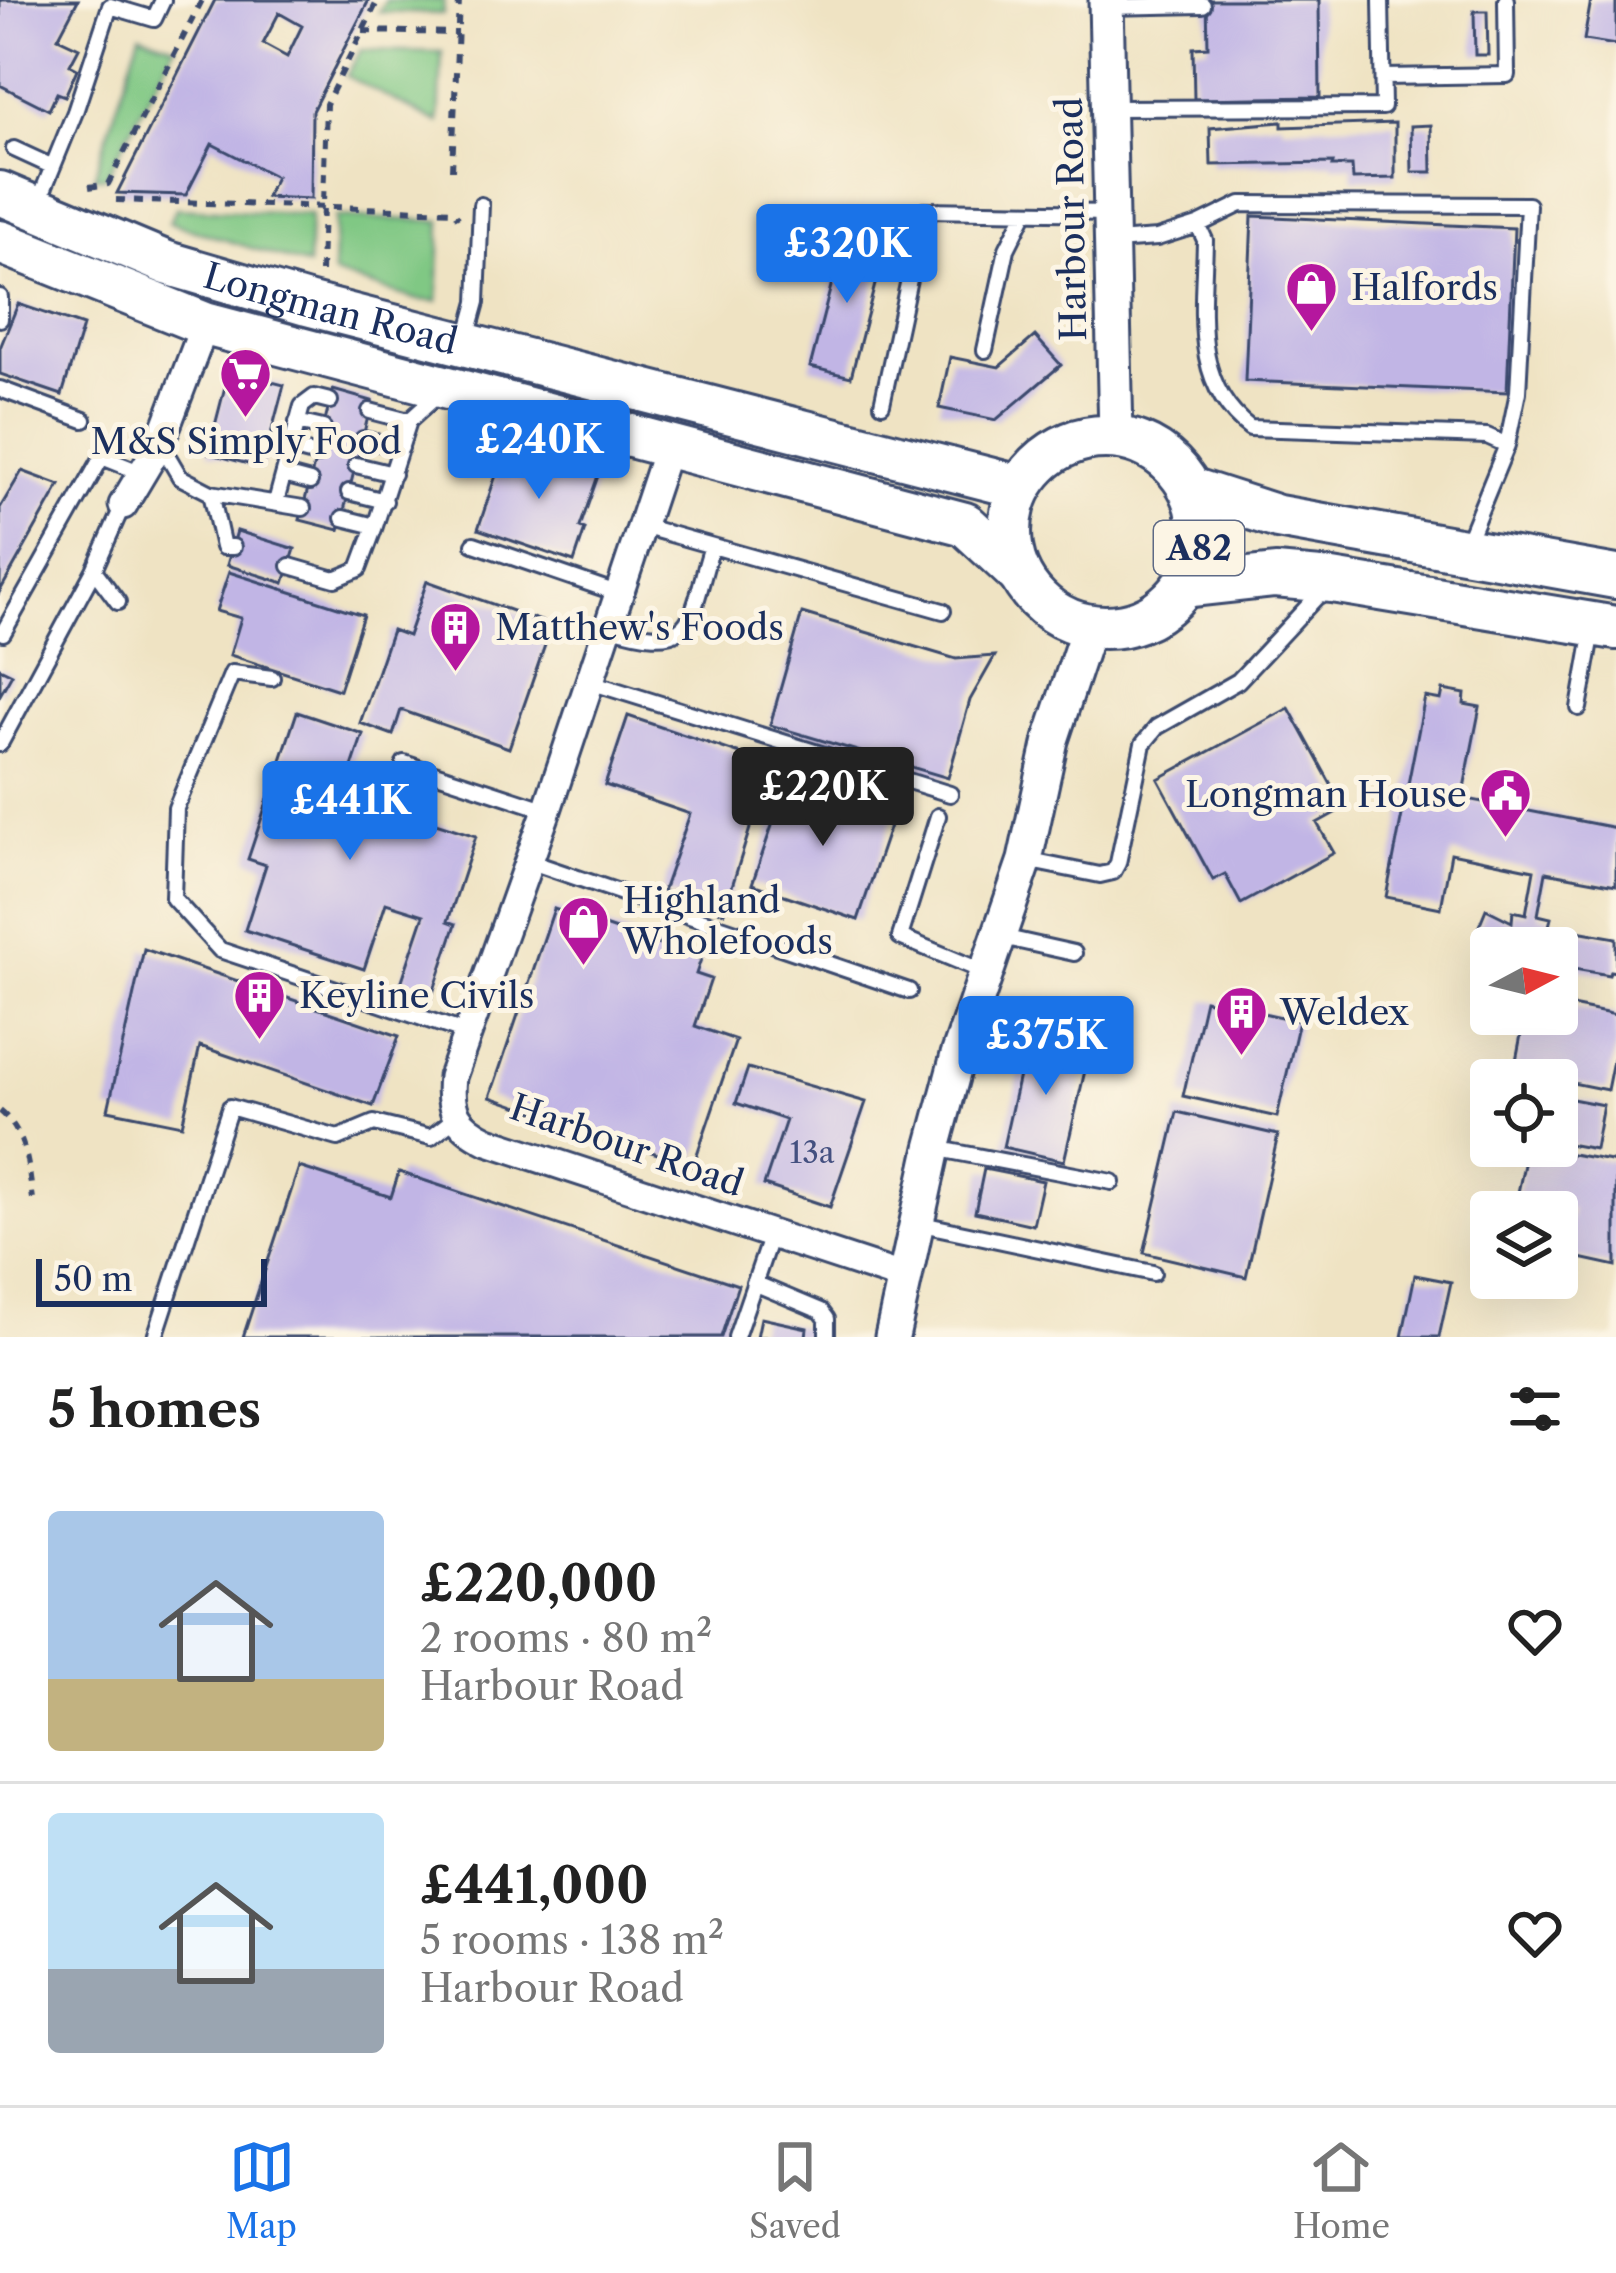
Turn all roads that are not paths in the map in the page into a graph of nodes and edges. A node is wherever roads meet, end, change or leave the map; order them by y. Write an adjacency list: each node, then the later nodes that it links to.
1 (163, 0): 9 (lane)
2 (1382, 0): 6 (lane)
3 (1506, 0): 6 (lane)
4 (1106, 3): 5 (lane); 7 (street, Harbour Road)
5 (1203, 5)
6 (1383, 77): 7 (lane)
7 (1107, 109): 14 (street, Harbour Road)
8 (14, 149): 9 (lane)
9 (51, 166): 10 (lane)
10 (18, 201): 19 (highway, Longman Road)
11 (481, 205): 19 (lane)
12 (1025, 214): 14 (lane); 20 (lane); 24 (lane)
13 (1198, 224): 14 (lane); 33 (lane); 33 (lane)
14 (1110, 227): 30 (street, Harbour Road)
15 (0, 242): 18 (highway, Longman Road)
16 (0, 297): 17 (lane)
17 (0, 319)
18 (205, 324): 22 (highway, Longman Road); 32 (street, Longman Road)
19 (466, 345): 43 (highway, Longman Road)
20 (986, 350)
21 (0, 388): 26 (lane)
22 (445, 389): 27 (lane); 34 (highway, Longman Road)
23 (330, 401): 28 (lane)
24 (882, 404)
25 (370, 411): 27 (lane)
26 (84, 420)
27 (409, 421): 36 (lane)
28 (297, 422): 29 (lane); 35 (lane)
29 (323, 428)
30 (1116, 436): 43 (highway); 44 (highway, A82)
31 (363, 439): 36 (lane)
32 (160, 442): 39 (street, Longman Road); 46 (lane)
33 (1507, 445): 57 (lane)
34 (668, 446): 53 (street, Harbour Road); 60 (highway, Longman Road)
35 (291, 448): 37 (lane); 41 (lane)
36 (401, 448): 40 (lane)
37 (316, 455)
38 (356, 465): 40 (lane)
39 (142, 473): 49 (street, Longman Road); 70 (lane)
40 (393, 474): 47 (lane)
41 (284, 475): 42 (lane); 48 (lane)
42 (310, 482)
43 (1021, 487): 60 (highway)
44 (1191, 489): 57 (highway, A82); 63 (highway, A82)
45 (349, 492): 47 (lane)
46 (211, 493): 48 (lane); 56 (lane)
47 (385, 501): 52 (lane)
48 (276, 502): 50 (lane)
49 (123, 505): 59 (lane)
50 (303, 508)
51 (343, 518): 52 (lane)
52 (375, 526): 58 (lane)
53 (642, 526): 55 (lane); 64 (street, Harbour Road)
54 (473, 544): 64 (lane)
55 (712, 546): 66 (lane); 67 (lane)
56 (232, 548)
57 (1466, 550): 61 (highway, A82)
58 (290, 566)
59 (94, 570): 65 (lane); 74 (lane)
60 (1019, 574): 68 (highway)
61 (1616, 577)
62 (1332, 580): 63 (highway, A82); 69 (highway, A82); 79 (lane)
63 (1184, 586): 68 (highway, A82)
64 (620, 594): 67 (street, Harbour Road)
65 (118, 602)
66 (943, 611)
67 (609, 626): 72 (street, Harbour Road)
68 (1089, 626): 79 (street)
69 (1605, 626): 73 (lane)
70 (3, 633)
71 (272, 679): 85 (lane)
72 (590, 682): 76 (lane); 77 (street, Harbour Road)
73 (1579, 708)
74 (0, 744)
75 (404, 763): 77 (lane)
76 (950, 794)
77 (547, 810): 80 (street, Harbour Road)
78 (938, 815): 83 (lane)
79 (1025, 860): 81 (street)
80 (528, 861): 84 (lane); 85 (street, Harbour Road)
81 (1000, 937): 82 (lane); 83 (street)
82 (1073, 953)
83 (987, 973): 87 (street)
84 (909, 991)
85 (467, 1033): 86 (street, Harbour Road)
86 (455, 1118): 90 (street, Harbour Road); 94 (lane)
87 (933, 1148): 88 (lane); 89 (street)
88 (1112, 1182)
89 (917, 1223): 91 (lane); 92 (street)
90 (771, 1235): 92 (street, Harbour Road); 93 (lane)
91 (1153, 1274)
92 (905, 1278): 97 (street)
93 (754, 1283): 95 (lane); 96 (lane)
94 (155, 1337)
95 (736, 1337)
96 (827, 1337)
97 (892, 1337)

